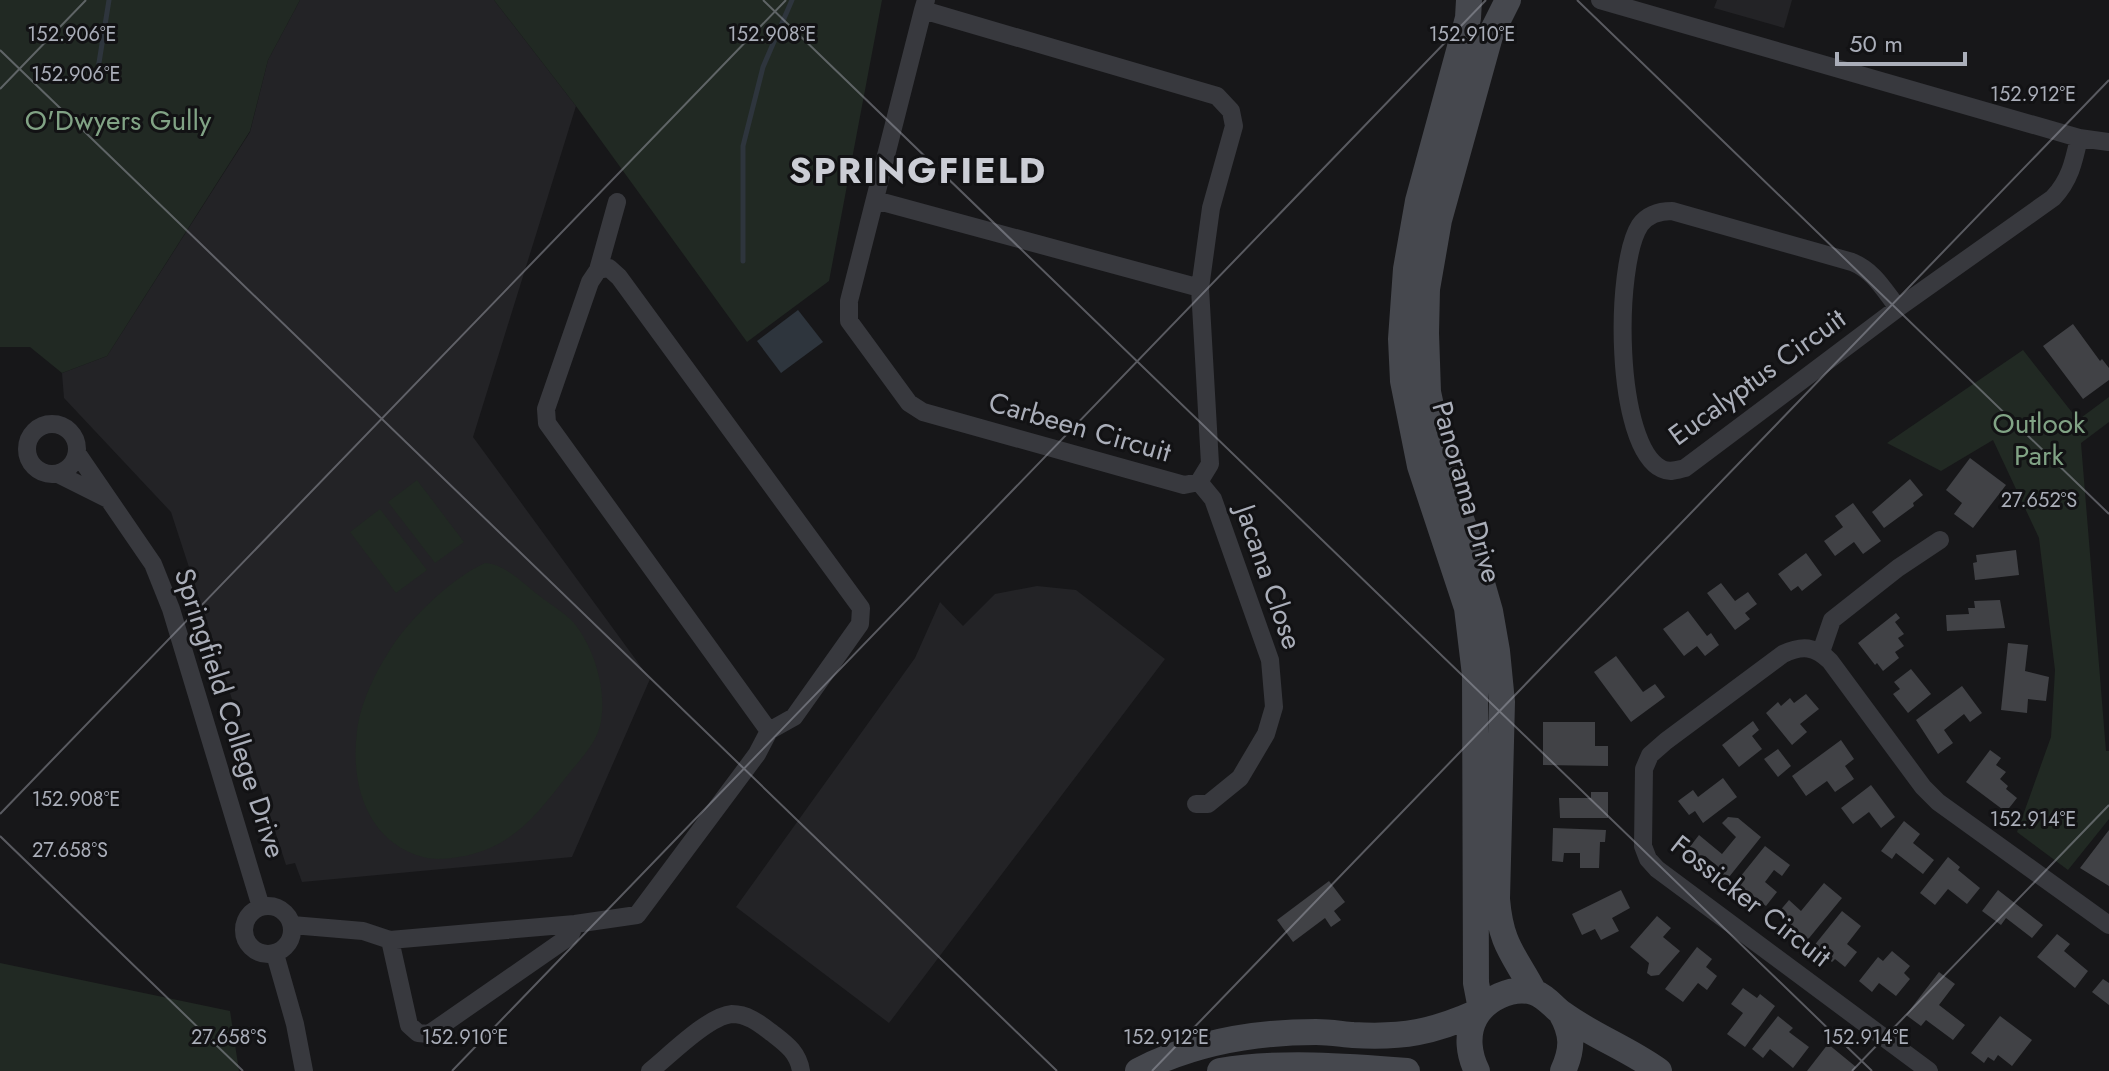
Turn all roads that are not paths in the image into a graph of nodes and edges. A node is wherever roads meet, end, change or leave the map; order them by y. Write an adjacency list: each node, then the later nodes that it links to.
1 (1469, 0): 28 (street, Panorama Drive)
2 (1487, 0): 3 (street)
3 (1506, 0): 27 (street, Panorama Drive)
4 (1600, 0): 6 (street)
5 (925, 5): 8 (street, Carbeen Circuit); 11 (street, Carbeen Circuit)
6 (2079, 138): 7 (street); 12 (street, Eucalyptus Circuit)
7 (2109, 142)
8 (875, 200): 11 (street); 15 (street, Carbeen Circuit)
9 (617, 202): 10 (street)
10 (598, 270): 19 (street); 19 (street)
11 (1200, 288): 15 (street, Carbeen Circuit)
12 (1898, 308): 12 (street, Eucalyptus Circuit)
13 (77, 453): 14 (street); 14 (street); 16 (street, Springfield College Drive)
14 (58, 474): 16 (street, Springfield College Drive)
15 (1199, 482): 20 (street, Jacana Close)
16 (110, 501): 21 (street, Springfield College Drive)
17 (1940, 540): 18 (street)
18 (1821, 652): 24 (street); 39 (street, Fossicker Circuit)
19 (769, 731): 22 (street)
20 (1196, 804)
21 (261, 907): 23 (street); 26 (street)
22 (575, 924): 25 (street); 25 (street)
23 (292, 925): 25 (street); 26 (street)
24 (2109, 925)
25 (390, 940)
26 (275, 954): 30 (street)
27 (1534, 992): 28 (street); 29 (street)
28 (1480, 1011): 33 (street); 36 (street, Panorama Drive)
29 (1561, 1013): 37 (street); 38 (street)
30 (304, 1071)
31 (650, 1071): 32 (street)
32 (801, 1071)
33 (1138, 1071)
34 (1220, 1071): 35 (street)
35 (1407, 1071)
36 (1477, 1071)
37 (1563, 1071)
38 (1659, 1071)
39 (1929, 1071)

